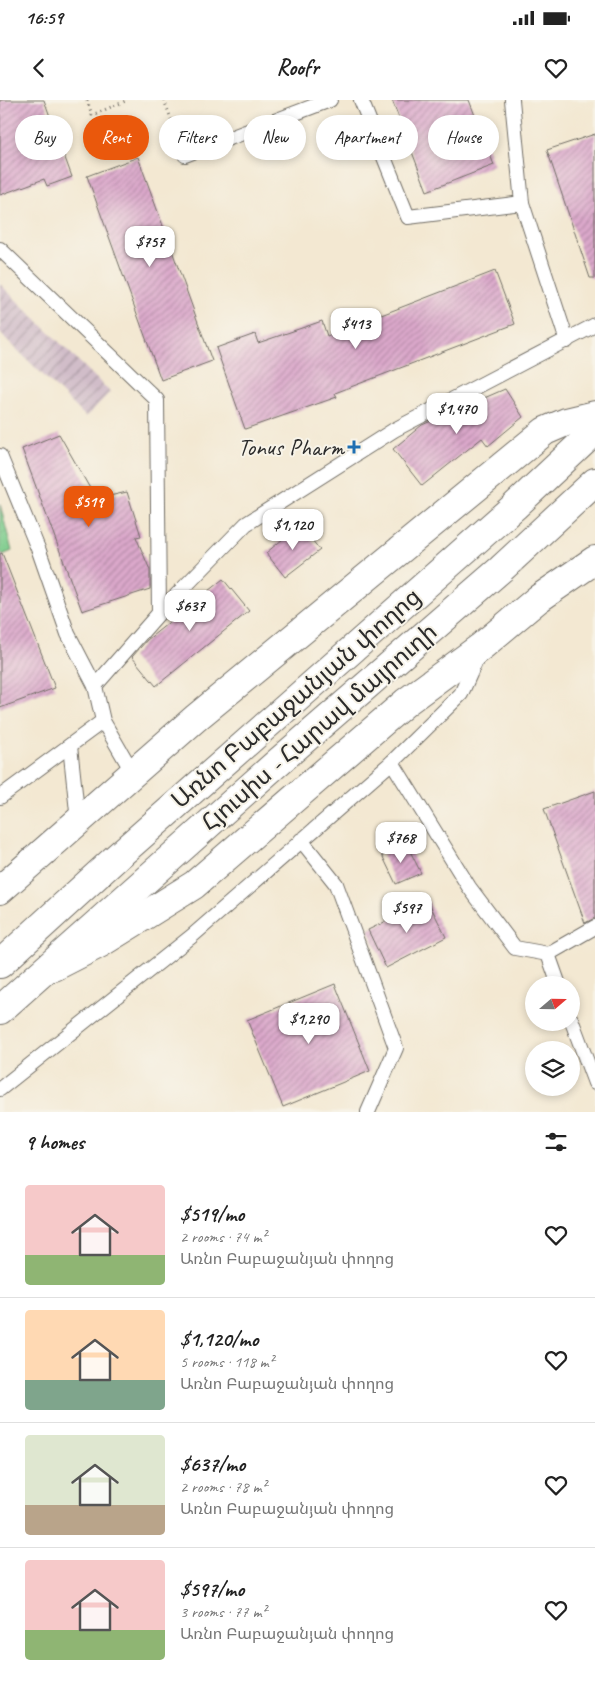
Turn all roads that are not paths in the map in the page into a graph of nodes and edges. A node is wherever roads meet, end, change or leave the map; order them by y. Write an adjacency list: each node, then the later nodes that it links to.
1 (330, 100): 4 (lane)
2 (361, 100): 5 (lane)
3 (512, 100): 5 (lane)
4 (234, 136)
5 (522, 203): 8 (lane)
6 (0, 249): 13 (lane)
7 (595, 326): 8 (lane)
8 (567, 341): 13 (lane)
9 (594, 424): 19 (main road, Առնո Բաբաջանյան փողոց); 26 (main road, Առնո Բաբաջանյան փողոց)
10 (0, 456): 15 (lane)
11 (595, 482): 27 (main road, Հյուսիս - Հարավ մայրուղի)
12 (595, 560): 14 (main road)
13 (159, 613): 15 (lane)
14 (482, 646): 18 (lane); 27 (main road)
15 (95, 686): 16 (lane)
16 (103, 721): 17 (lane); 19 (lane)
17 (70, 746): 20 (lane); 21 (lane)
18 (392, 762): 22 (lane); 25 (lane)
19 (133, 773): 21 (main road, Առնո Բաբաջանյան փողոց)
20 (0, 797)
21 (78, 821): 23 (main road, Առնո Բաբաջանյան փողոց)
22 (300, 840): 32 (lane); 33 (lane)
23 (0, 890)
24 (595, 927): 25 (lane)
25 (548, 954): 28 (lane)
26 (0, 964)
27 (44, 972): 29 (main road)
28 (556, 976)
29 (0, 1010)
30 (576, 1031): 31 (lane)
31 (595, 1083)
32 (0, 1089)
33 (368, 1112)

